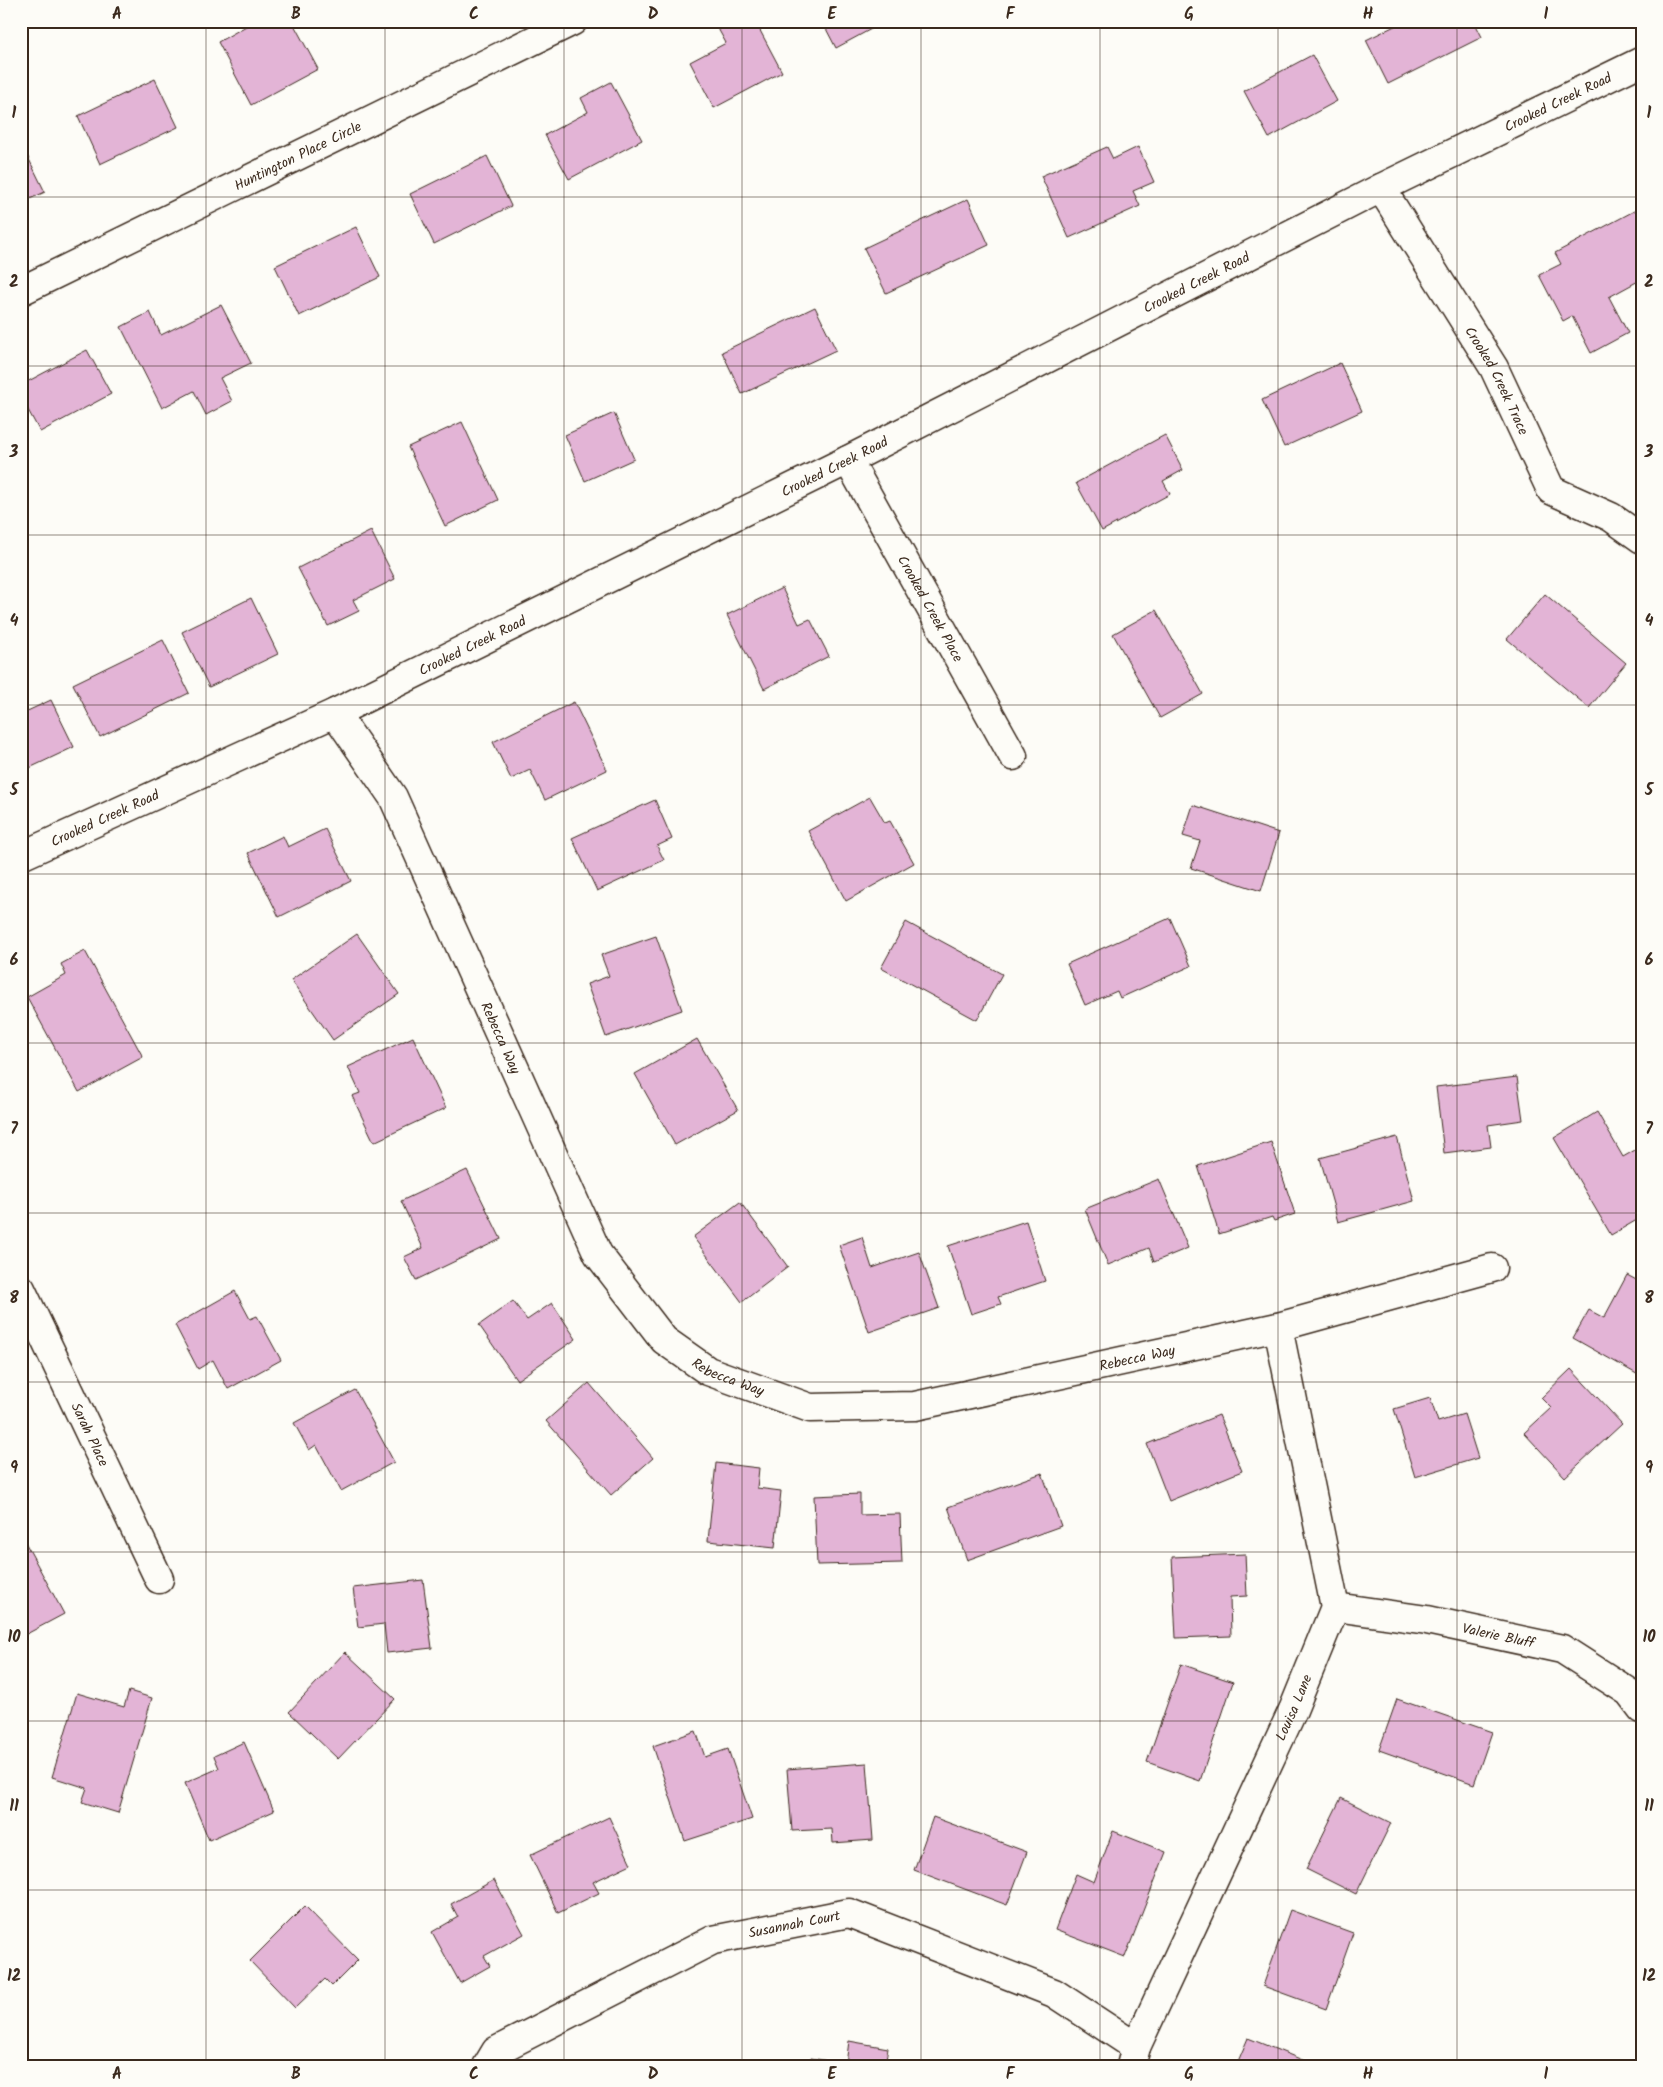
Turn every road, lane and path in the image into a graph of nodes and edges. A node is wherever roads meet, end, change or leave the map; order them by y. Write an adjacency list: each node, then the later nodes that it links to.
1 (573, 21): 4 (street, Huntington Place Circle)
2 (1642, 61): 3 (street, Crooked Creek Road)
3 (1381, 188): 5 (street, Crooked Creek Road); 6 (street, Crooked Creek Trace)
4 (21, 291)
5 (848, 460): 7 (street, Crooked Creek Road); 8 (street, Crooked Creek Place)
6 (1642, 539)
7 (335, 713): 9 (street, Crooked Creek Road); 12 (street, Rebecca Way)
8 (1013, 756)
9 (21, 856)
10 (1492, 1268): 12 (street, Rebecca Way)
11 (21, 1289): 13 (street, Sarah Place)
12 (1278, 1327): 14 (street)
13 (159, 1579)
14 (1335, 1607): 15 (street, Valerie Bluff); 16 (street, Louisa Lane)
15 (1642, 1709)
16 (1134, 2056): 17 (street, Susannah Court)
17 (486, 2066)

